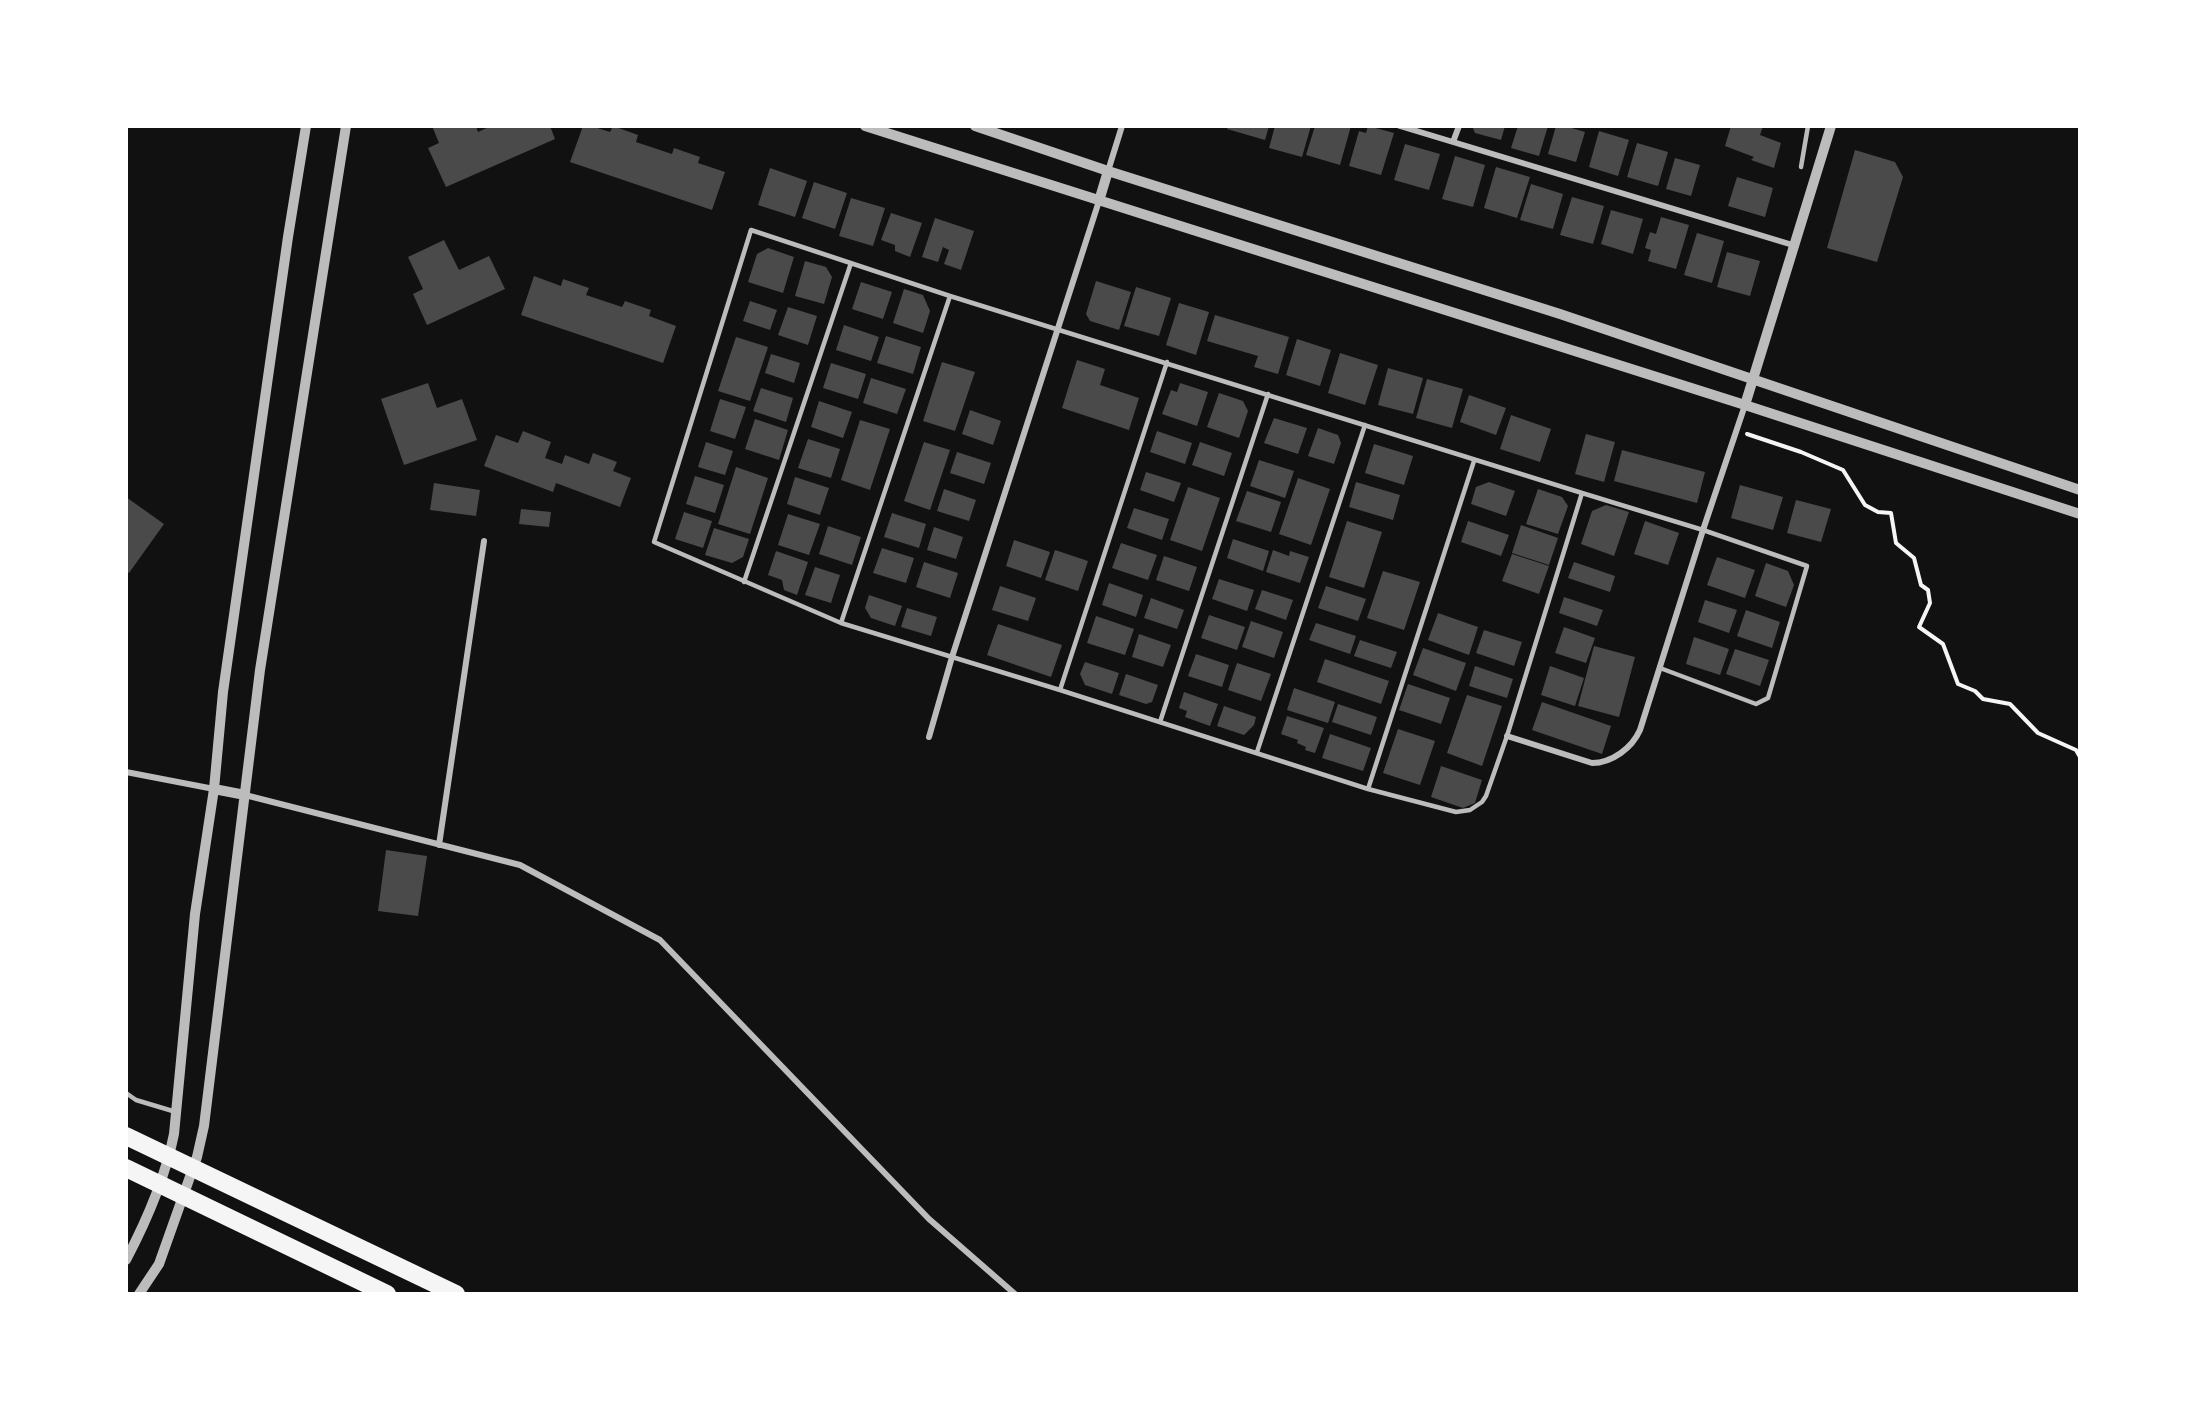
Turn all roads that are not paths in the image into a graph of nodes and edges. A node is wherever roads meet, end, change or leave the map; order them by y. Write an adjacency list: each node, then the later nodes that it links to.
1 (306, 126): 39 (street)
2 (346, 126): 41 (street)
3 (865, 126): 13 (street)
4 (975, 126): 12 (street)
5 (1122, 126): 12 (street)
6 (1400, 126): 10 (street)
7 (1459, 126): 10 (street)
8 (1808, 126): 11 (lane)
9 (1831, 126): 14 (street)
10 (1454, 142): 14 (street)
11 (1801, 167)
12 (1108, 171): 13 (street); 19 (street)
13 (1099, 201): 17 (street); 21 (street)
14 (1796, 246): 19 (street)
15 (851, 263): 16 (lane); 29 (lane); 29 (lane)
16 (950, 296): 17 (lane); 30 (lane)
17 (1059, 328): 18 (lane); 31 (street)
18 (1167, 362): 20 (lane); 33 (lane)
19 (1753, 379): 21 (street); 24 (street)
20 (1268, 394): 22 (lane); 34 (lane)
21 (1745, 405): 26 (street); 27 (street)
22 (1365, 425): 23 (lane); 37 (lane)
23 (1474, 460): 25 (lane); 40 (lane)
24 (2080, 490)
25 (1582, 493): 27 (lane); 35 (lane)
26 (2080, 514)
27 (1703, 530): 32 (street); 32 (lane)
28 (484, 541): 42 (street)
29 (744, 582): 30 (lane)
30 (840, 623): 31 (lane)
31 (952, 657): 33 (lane); 36 (street)
32 (1660, 668): 35 (street)
33 (1060, 690): 34 (lane)
34 (1160, 722): 37 (lane)
35 (1507, 736): 40 (lane)
36 (929, 737)
37 (1257, 752): 40 (lane)
38 (126, 772): 39 (street)
39 (214, 789): 41 (street); 44 (street)
40 (1368, 789)
41 (245, 795): 42 (street); 48 (street)
42 (439, 845): 51 (street)
43 (126, 1093): 44 (lane)
44 (176, 1112): 47 (street)
45 (126, 1136): 50 (highway)
46 (126, 1168): 49 (highway)
47 (126, 1260)
48 (139, 1294)
49 (387, 1294)
50 (456, 1294)
51 (1015, 1294)

